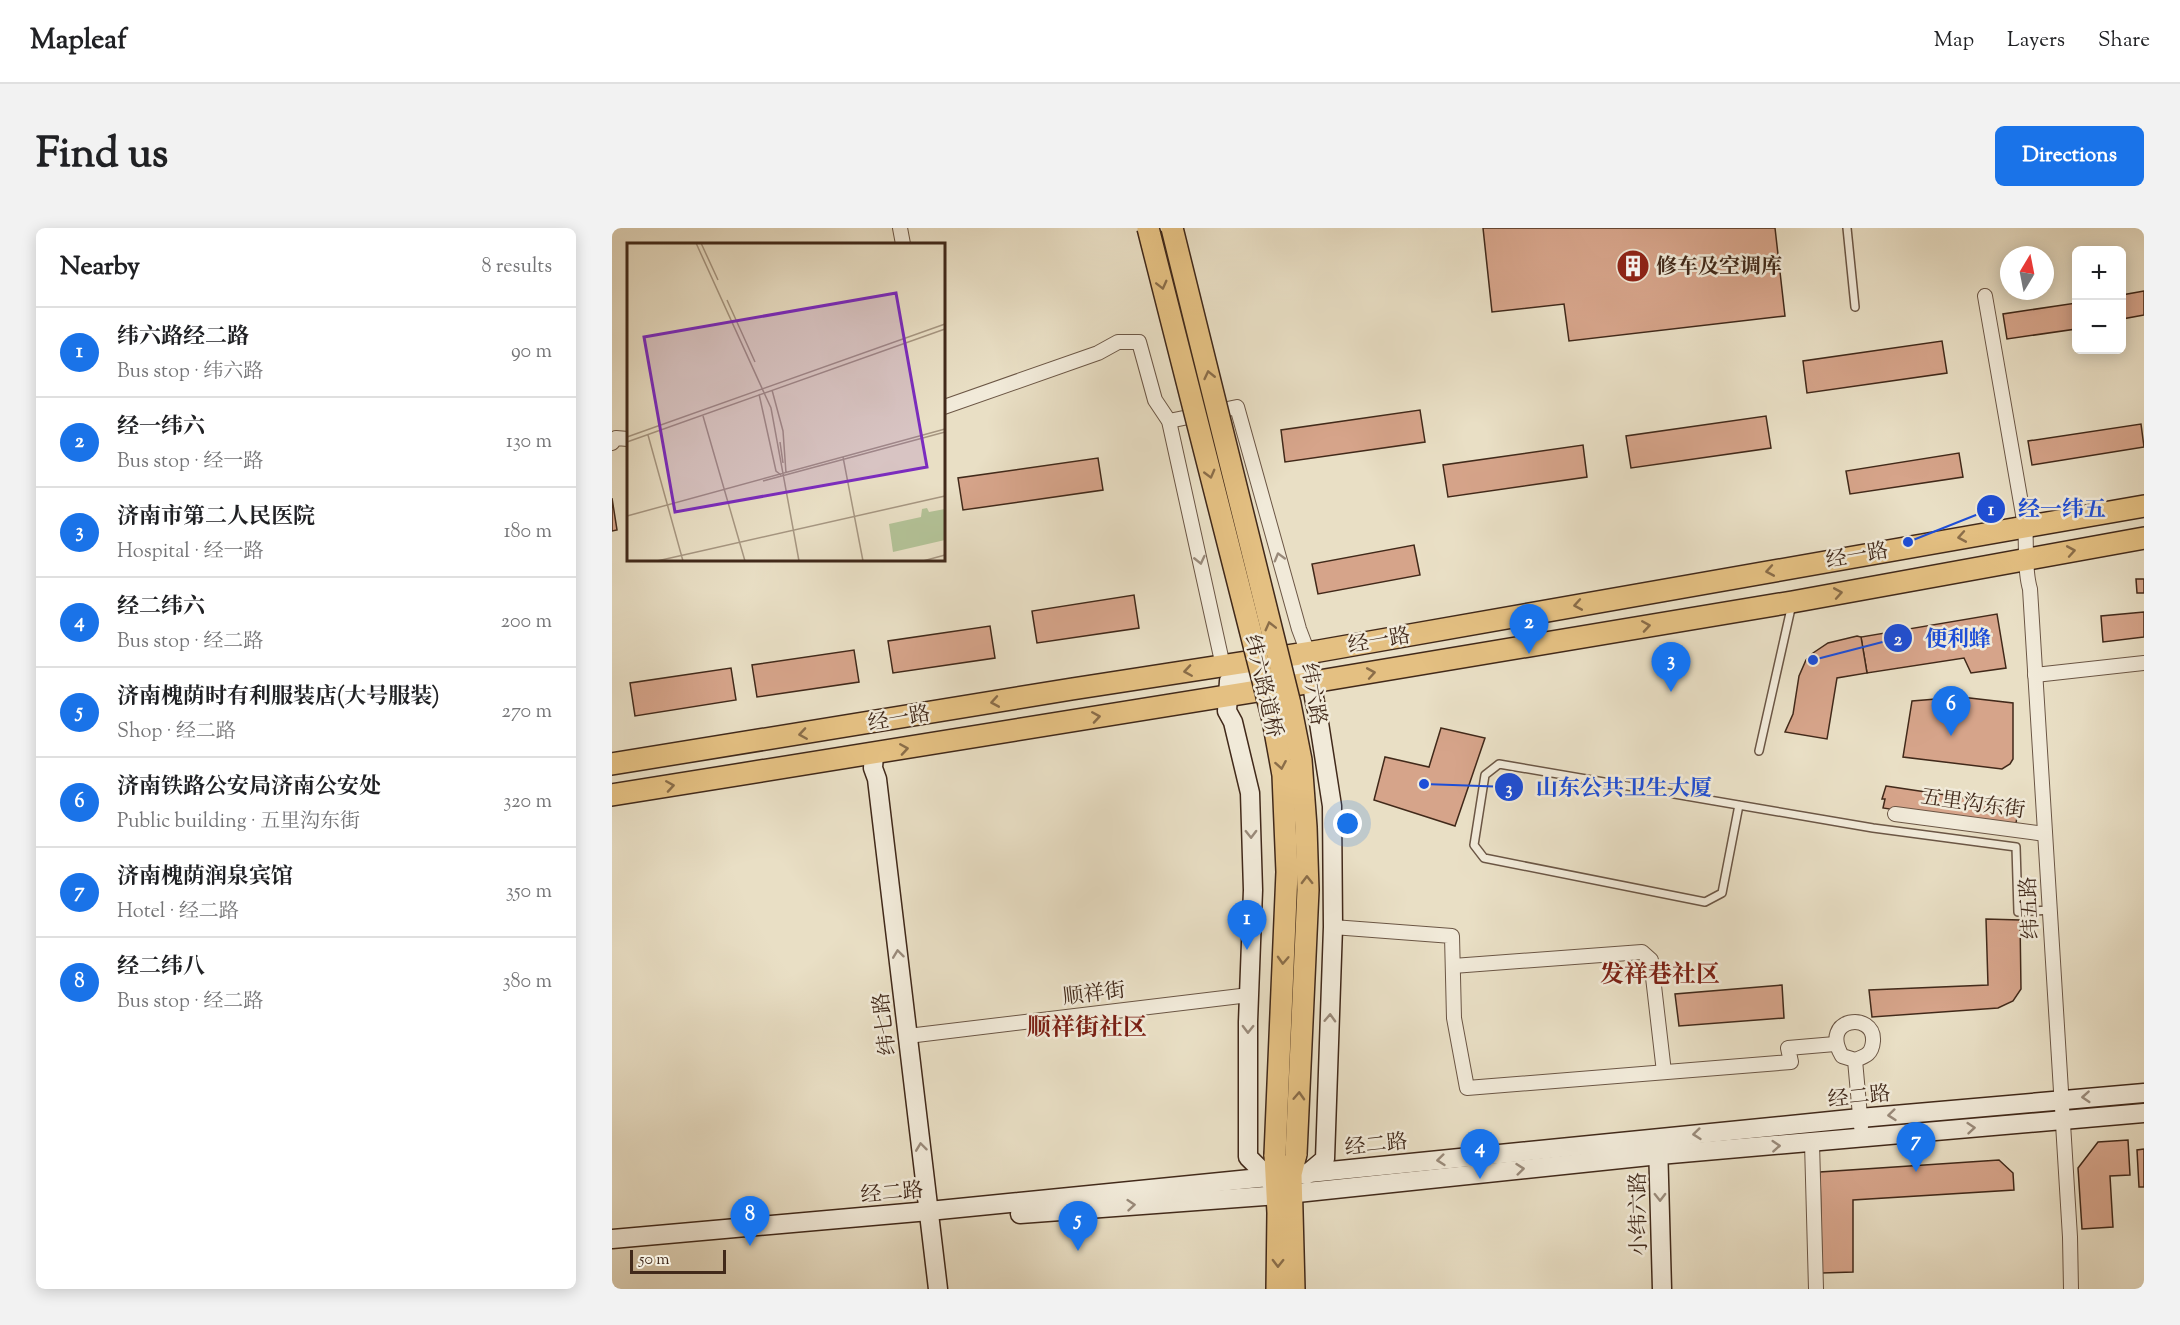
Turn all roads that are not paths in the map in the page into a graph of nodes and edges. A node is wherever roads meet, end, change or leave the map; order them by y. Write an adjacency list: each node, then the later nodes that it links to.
1 (900, 228): 5 (street)
2 (1148, 228): 44 (main road, 纬六路道桥, one-way to 44, bridge)
3 (1172, 228): 44 (main road, 纬六路道桥, one-way to 3, bridge)
4 (1847, 228): 7 (lane)
5 (903, 243)
6 (1985, 296): 11 (street, 纬五路)
7 (1855, 307)
8 (945, 407): 9 (street)
9 (1169, 421): 15 (street, one-way to 9); 17 (street, one-way to 17)
10 (2144, 506): 11 (main road, 经一路)
11 (2025, 525): 13 (street, 纬五路); 15 (main road, 经一路, one-way to 15)
12 (2144, 538): 13 (main road, 经一路, one-way to 12)
13 (2027, 558): 14 (main road, 经一路, one-way to 13); 18 (street, 纬五路)
14 (1792, 602): 19 (main road, 经一路, one-way to 14); 21 (lane)
15 (1308, 653): 17 (main road, 经一路); 19 (street, 纬六路); 20 (street, 纬六路)
16 (2144, 663): 18 (street)
17 (1223, 666): 23 (main road, 经一路, one-way to 23)
18 (2035, 675): 27 (street, 纬五路)
19 (1313, 682): 20 (main road, 经一路); 29 (street, 纬六路)
20 (1227, 695): 22 (main road, 经一路, one-way to 20); 31 (street, one-way to 31)
21 (1759, 751)
22 (874, 754): 24 (main road, 经一路, one-way to 22); 32 (street, 纬七路, one-way to 22)
23 (612, 764)
24 (612, 795)
25 (1739, 805): 25 (lane); 28 (lane)
26 (1895, 814): 27 (street, 五里沟东街)
27 (2045, 834): 28 (street, 纬五路)
28 (2050, 910): 37 (street, 纬五路)
29 (1334, 927): 30 (street); 44 (street, 纬六路, one-way to 29)
30 (1452, 966): 35 (street); 35 (street)
31 (1249, 995): 32 (street, 顺祥街); 44 (street, one-way to 44)
32 (908, 1036): 45 (street, 纬七路, one-way to 32)
33 (1835, 1044): 34 (street); 34 (street); 35 (street)
34 (1855, 1060): 39 (street)
35 (1664, 1072)
36 (2144, 1093): 37 (street, 经二路, one-way to 37)
37 (2061, 1099): 39 (street, 经二路, one-way to 39); 40 (street, 纬五路)
38 (2144, 1113): 40 (street, 经二路)
39 (1860, 1118): 41 (street); 43 (street, 经二路, one-way to 43)
40 (2062, 1120): 41 (street, 经二路, one-way to 40); 53 (street, 纬五路)
41 (1862, 1138): 42 (street, 经二路)
42 (1812, 1143): 43 (street, 经二路, one-way to 42); 52 (street)
43 (1659, 1147): 44 (street, 经二路, one-way to 43); 44 (street, 经二路, one-way to 44); 51 (street, 小纬六路, one-way to 51)
44 (1285, 1175): 45 (street, 经二路); 49 (main road, one-way to 49); 50 (main road)
45 (930, 1216): 46 (street, 经二路); 47 (street, 经二路); 48 (street, 纬七路)
46 (612, 1239)
47 (612, 1250)
48 (938, 1289)
49 (1277, 1289)
50 (1294, 1289)
51 (1662, 1289)
52 (1816, 1289)
53 (2071, 1289)

